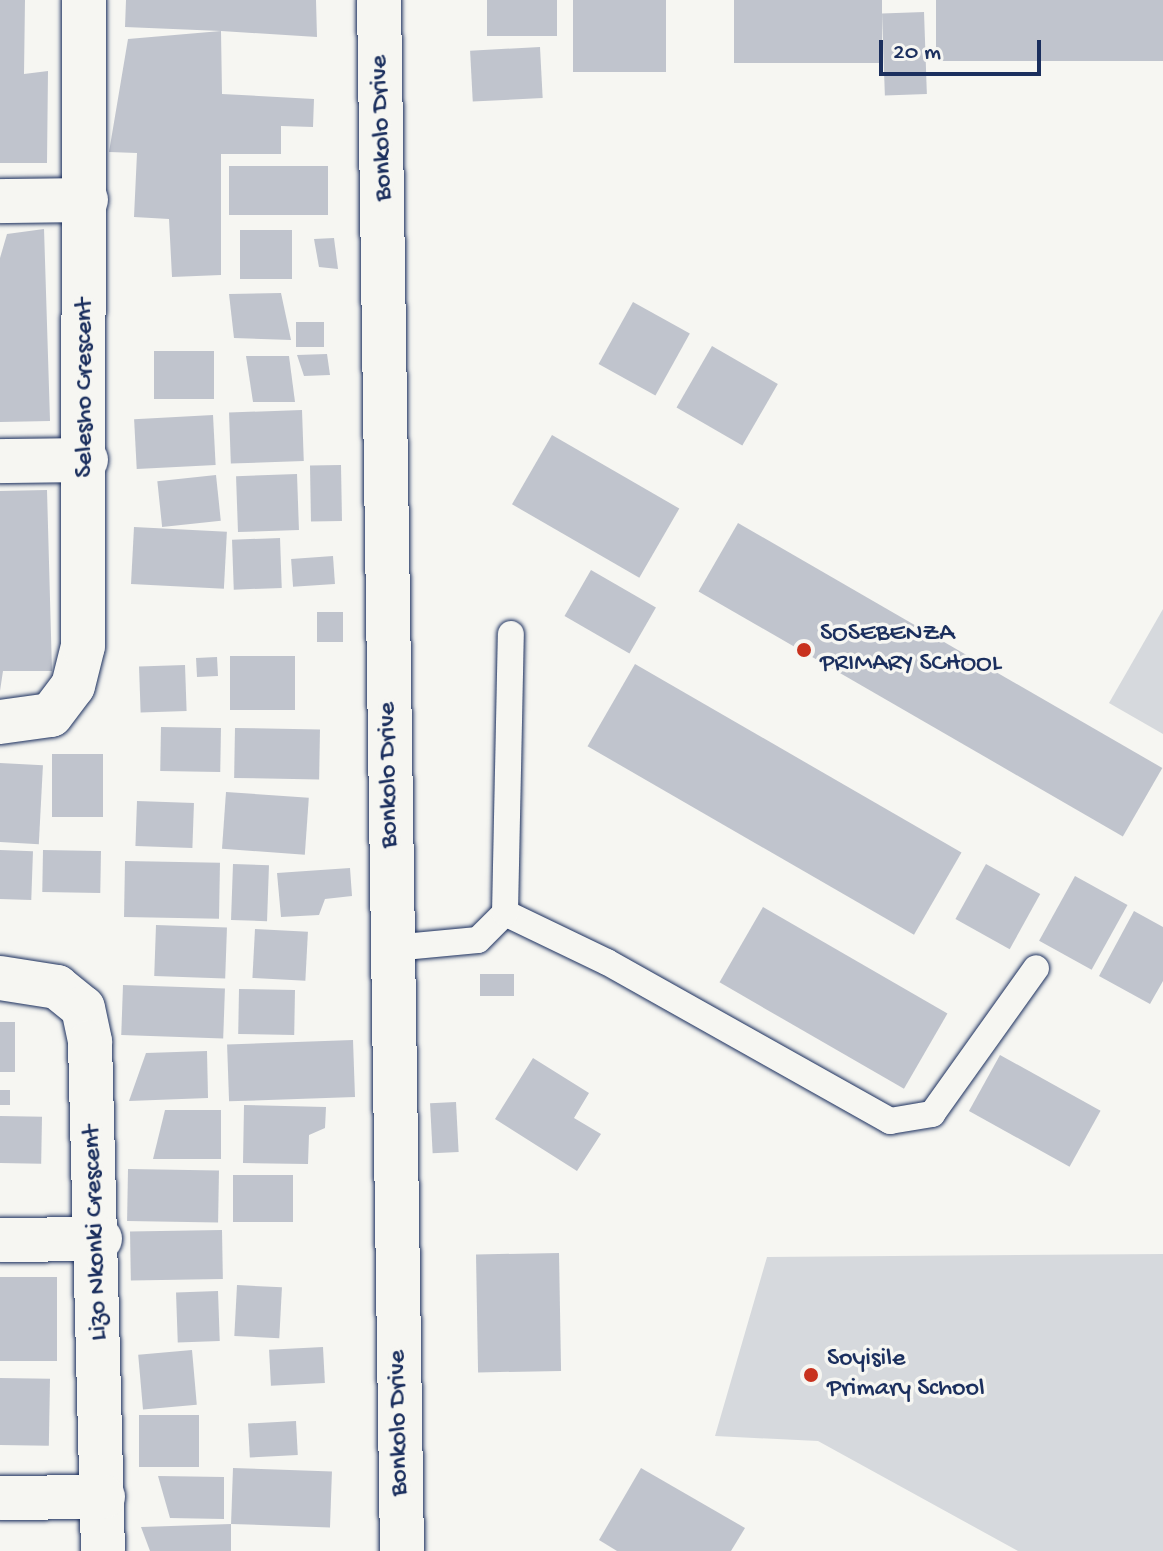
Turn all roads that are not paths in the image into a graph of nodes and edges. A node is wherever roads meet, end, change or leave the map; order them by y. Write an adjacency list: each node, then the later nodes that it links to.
1 (84, 0): 3 (street, Selesho Crescent)
2 (379, 0): 10 (street, Bonkolo Drive)
3 (86, 200): 4 (street); 5 (street, Selesho Crescent)
4 (0, 201)
5 (86, 460): 6 (street); 8 (street, Selesho Crescent)
6 (0, 461)
7 (511, 634): 9 (lane)
8 (0, 722)
9 (505, 913): 10 (lane); 11 (lane)
10 (393, 948): 18 (street, Bonkolo Drive)
11 (1036, 968)
12 (0, 978): 13 (street, Lizo Nkonki Crescent)
13 (100, 1239): 14 (street); 15 (street, Lizo Nkonki Crescent)
14 (0, 1240)
15 (103, 1497): 16 (street); 17 (street, Lizo Nkonki Crescent)
16 (0, 1498)
17 (103, 1551)
18 (402, 1551)

